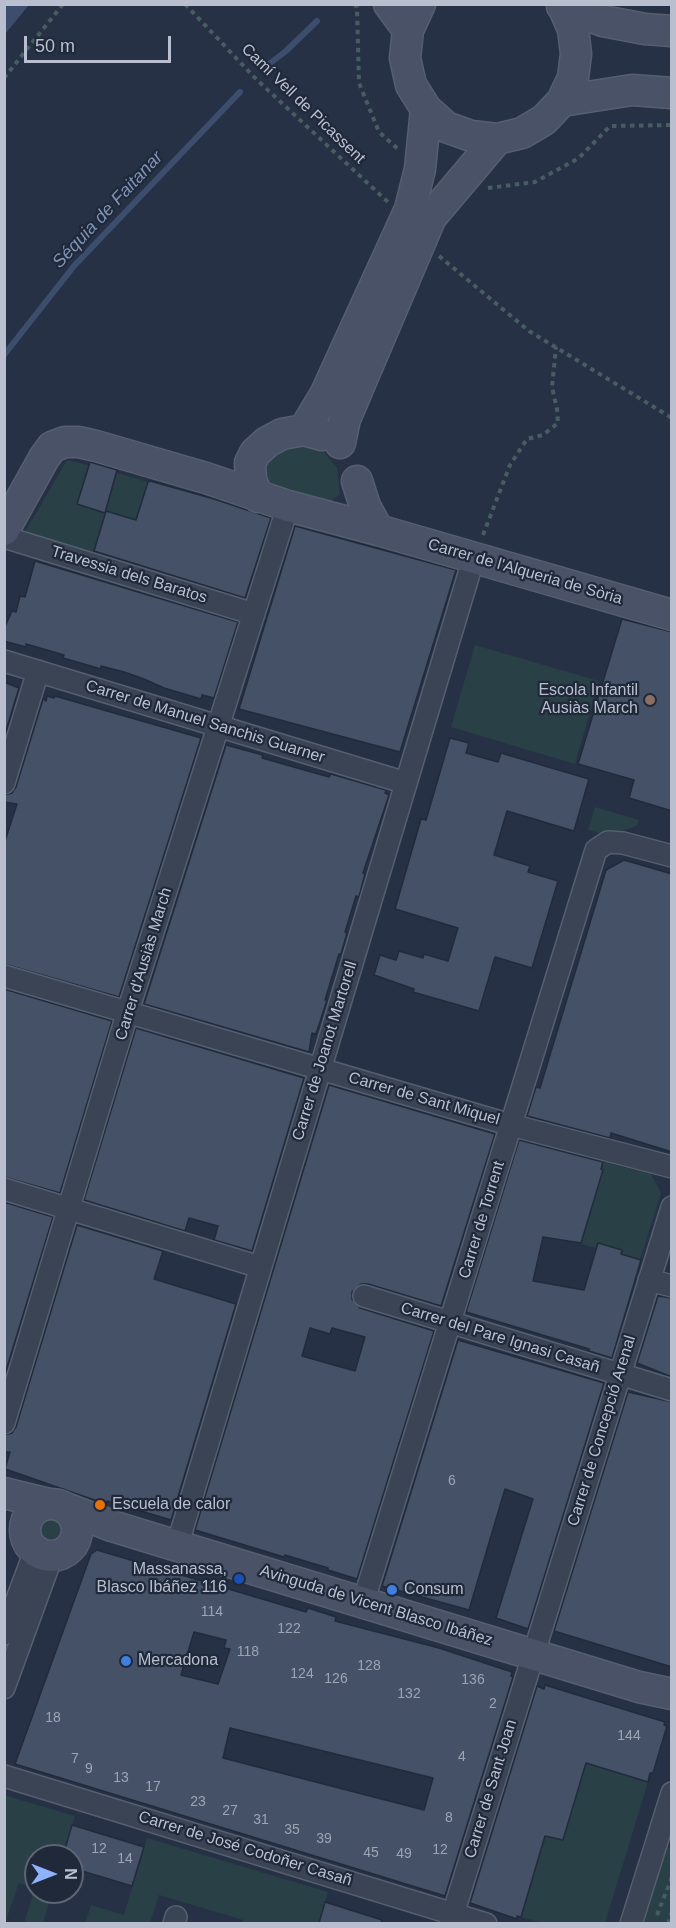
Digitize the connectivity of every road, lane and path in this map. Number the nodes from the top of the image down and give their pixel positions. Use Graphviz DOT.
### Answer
graph roads {
  1 [pos="63,4"];
  2 [pos="185,4"];
  3 [pos="389,4"];
  4 [pos="562,5"];
  5 [pos="414,17"];
  6 [pos="672,31"];
  7 [pos="4,78"];
  8 [pos="672,93"];
  9 [pos="562,101"];
  10 [pos="426,109"];
  11 [pos="497,139"];
  12 [pos="413,230"];
  13 [pos="556,347"];
  14 [pos="672,418"];
  15 [pos="304,430"];
  16 [pos="340,443"];
  17 [pos="250,463"];
  18 [pos="206,478"];
  19 [pos="357,481"];
  20 [pos="258,497"];
  21 [pos="288,507"];
  22 [pos="328,517"];
  23 [pos="4,530"];
  24 [pos="378,530"];
  25 [pos="4,537"];
  26 [pos="474,557"];
  27 [pos="254,614"];
  28 [pos="672,615"];
  29 [pos="4,661"];
  30 [pos="38,671"];
  31 [pos="219,726"];
  32 [pos="4,783"];
  33 [pos="406,783"];
  34 [pos="672,856"];
  35 [pos="4,975"];
  36 [pos="128,1011"];
  37 [pos="320,1068"];
  38 [pos="511,1125"];
  39 [pos="672,1167"];
  40 [pos="4,1189"];
  41 [pos="672,1207"];
  42 [pos="69,1209"];
  43 [pos="260,1267"];
  44 [pos="649,1280"];
  45 [pos="672,1287"];
  46 [pos="364,1296"];
  47 [pos="451,1321"];
  48 [pos="620,1375"];
  49 [pos="672,1390"];
  50 [pos="4,1422"];
  51 [pos="4,1493"];
  52 [pos="4,1500"];
  53 [pos="56,1505"];
  54 [pos="112,1526"];
  55 [pos="47,1545"];
  56 [pos="177,1546"];
  57 [pos="363,1603"];
  58 [pos="4,1634"];
  59 [pos="532,1654"];
  60 [pos="639,1687"];
  61 [pos="4,1688"];
  62 [pos="672,1694"];
  63 [pos="672,1703"];
  64 [pos="4,1776"];
  65 [pos="672,1793"];
  66 [pos="672,1876"];
  67 [pos="672,1912"];
  68 [pos="451,1918"];
  69 [pos="654,1922"];
  70 [pos="486,1923"];
  71 [pos="632,1923"];
  72 [pos="668,1923"];
  1 -- 7 [label="path"];
  2 -- 12 [label="path, Camí Vell de Picassent"];
  3 -- 5 [label="street"];
  4 -- 6 [label="street"];
  4 -- 9 [label="street"];
  5 -- 10 [label="street"];
  8 -- 9 [label="street"];
  9 -- 11 [label="street"];
  10 -- 11 [label="street"];
  10 -- 12 [label="street"];
  11 -- 12 [label="street"];
  12 -- 13 [label="path, Camí Vell de Picassent"];
  12 -- 15 [label="street"];
  12 -- 16 [label="street"];
  13 -- 14 [label="path, Camí Vell de Picassent"];
  13 -- 26 [label="path"];
  15 -- 16 [label="street"];
  15 -- 17 [label="street"];
  16 -- 19 [label="street"];
  17 -- 18 [label="street"];
  17 -- 20 [label="street"];
  18 -- 20 [label="street, Carrer de l'Alqueria de Sòria"];
  18 -- 23 [label="street, Carrer de l'Alqueria de Sòria"];
  19 -- 22 [label="street"];
  19 -- 24 [label="street"];
  20 -- 21 [label="street, Carrer de l'Alqueria de Sòria"];
  21 -- 22 [label="street, Carrer de l'Alqueria de Sòria"];
  21 -- 27 [label="street, Carrer d'Ausiàs March"];
  22 -- 24 [label="street, Carrer de l'Alqueria de Sòria"];
  24 -- 26 [label="street, Carrer de l'Alqueria de Sòria"];
  25 -- 27 [label="street, Travessia dels Baratos"];
  26 -- 28 [label="street, Carrer de l'Alqueria de Sòria"];
  26 -- 33 [label="street, Carrer de Joanot Martorell"];
  27 -- 31 [label="street, Carrer d'Ausiàs March"];
  29 -- 30 [label="street, Carrer de Manuel Sanchis Guarner"];
  30 -- 31 [label="street, Carrer de Manuel Sanchis Guarner"];
  30 -- 32 [label="street"];
  31 -- 33 [label="street, Carrer de Manuel Sanchis Guarner"];
  31 -- 36 [label="street, Carrer d'Ausiàs March"];
  33 -- 37 [label="street, Carrer de Joanot Martorell"];
  34 -- 38 [label="street, Carrer de Torrent"];
  35 -- 36 [label="street, Carrer de Sant Miquel"];
  36 -- 37 [label="street, Carrer de Sant Miquel"];
  36 -- 42 [label="street, Carrer d'Ausiàs March"];
  37 -- 38 [label="street, Carrer de Sant Miquel"];
  37 -- 43 [label="street, Carrer de Joanot Martorell"];
  38 -- 39 [label="street, Carrer de Sant Miquel"];
  38 -- 47 [label="street, Carrer de Torrent"];
  40 -- 42 [label="street"];
  41 -- 44 [label="street, Carrer de Concepció Arenal"];
  42 -- 43 [label="street"];
  42 -- 50 [label="street, Carrer d'Ausiàs March"];
  43 -- 56 [label="street, Carrer de Joanot Martorell"];
  44 -- 45 [label="street"];
  44 -- 48 [label="street, Carrer de Concepció Arenal"];
  46 -- 47 [label="street, Carrer del Pare Ignasi Casañ"];
  47 -- 48 [label="street, Carrer del Pare Ignasi Casañ"];
  47 -- 57 [label="street, Carrer de Torrent"];
  48 -- 49 [label="street, Carrer del Pare Ignasi Casañ"];
  48 -- 59 [label="street, Carrer de Concepció Arenal"];
  51 -- 53 [label="street, Avinguda de Vicent Blasco Ibáñez"];
  52 -- 55 [label="street"];
  53 -- 54 [label="street, Avinguda de Vicent Blasco Ibáñez"];
  53 -- 55 [label="street"];
  53 -- 55 [label="street"];
  54 -- 55 [label="street"];
  54 -- 56 [label="street, Avinguda de Vicent Blasco Ibáñez"];
  55 -- 58 [label="street"];
  55 -- 61 [label="street"];
  56 -- 57 [label="street, Avinguda de Vicent Blasco Ibáñez"];
  57 -- 59 [label="street, Avinguda de Vicent Blasco Ibáñez"];
  59 -- 60 [label="street, Avinguda de Vicent Blasco Ibáñez"];
  59 -- 68 [label="street, Carrer de Sant Joan"];
  60 -- 62 [label="street, Avinguda de Vicent Blasco Ibáñez"];
  60 -- 63 [label="street, Avinguda de Vicent Blasco Ibáñez"];
  64 -- 68 [label="street, Carrer de José Codoñer Casañ"];
  65 -- 71 [label="street"];
  66 -- 69 [label="path"];
  67 -- 72 [label="path"];
  68 -- 70 [label="street, Carrer de José Codoñer Casañ"];
}
